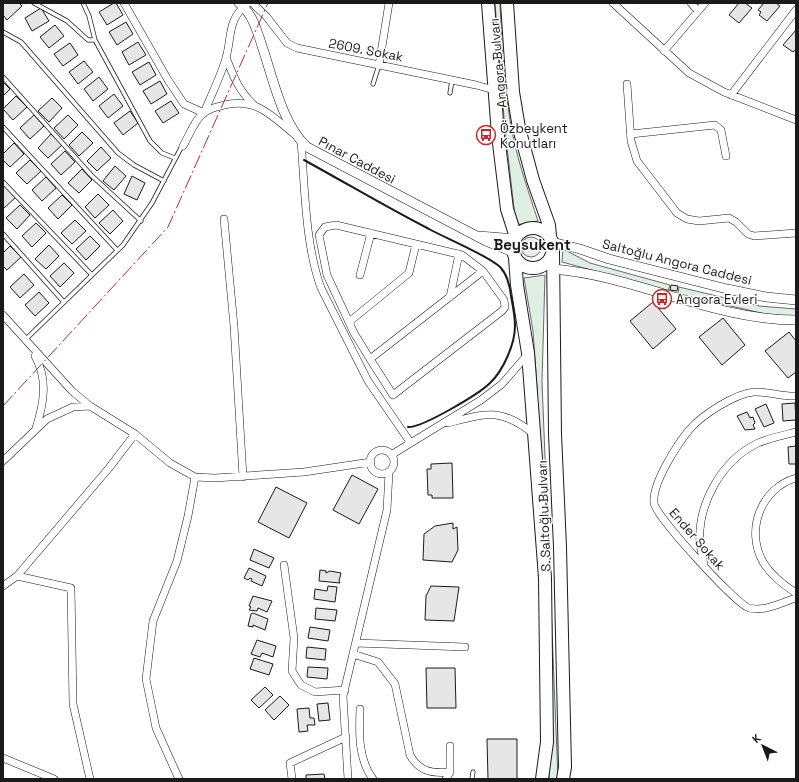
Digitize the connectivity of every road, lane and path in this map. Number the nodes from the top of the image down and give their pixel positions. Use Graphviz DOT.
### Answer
graph roads {
  1 [pos="34,3"];
  2 [pos="83,3"];
  3 [pos="124,3"];
  4 [pos="389,3"];
  5 [pos="488,3"];
  6 [pos="507,3"];
  7 [pos="613,3"];
  8 [pos="691,3"];
  9 [pos="705,3"];
  10 [pos="246,4"];
  11 [pos="796,10"];
  12 [pos="698,11"];
  13 [pos="3,32"];
  14 [pos="95,40"];
  15 [pos="664,51"];
  16 [pos="226,58"];
  17 [pos="379,65"];
  18 [pos="3,77"];
  19 [pos="452,80"];
  20 [pos="373,84"];
  21 [pos="627,84"];
  22 [pos="494,90"];
  23 [pos="450,93"];
  24 [pos="731,95"];
  25 [pos="254,105"];
  26 [pos="204,113"];
  27 [pos="796,120"];
  28 [pos="3,127"];
  29 [pos="631,134"];
  30 [pos="298,139"];
  31 [pos="183,146"];
  32 [pos="726,156"];
  33 [pos="175,158"];
  34 [pos="164,181"];
  35 [pos="3,182"];
  36 [pos="224,219"];
  37 [pos="141,221"];
  38 [pos="309,232"];
  39 [pos="320,233"];
  40 [pos="371,233"];
  41 [pos="796,233"];
  42 [pos="3,234"];
  43 [pos="476,236"];
  44 [pos="515,238"];
  45 [pos="552,243"];
  46 [pos="416,244"];
  47 [pos="117,250"];
  48 [pos="459,254"];
  49 [pos="514,255"];
  50 [pos="554,269"];
  51 [pos="483,271"];
  52 [pos="91,274"];
  53 [pos="360,275"];
  54 [pos="450,297"];
  55 [pos="796,300"];
  56 [pos="63,301"];
  57 [pos="3,315"];
  58 [pos="796,320"];
  59 [pos="349,322"];
  60 [pos="25,341"];
  61 [pos="528,353"];
  62 [pos="370,359"];
  63 [pos="796,396"];
  64 [pos="90,406"];
  65 [pos="440,425"];
  66 [pos="36,428"];
  67 [pos="796,432"];
  68 [pos="135,434"];
  69 [pos="535,435"];
  70 [pos="410,442"];
  71 [pos="391,455"];
  72 [pos="4,459"];
  73 [pos="371,462"];
  74 [pos="389,472"];
  75 [pos="195,477"];
  76 [pos="243,477"];
  77 [pos="796,478"];
  78 [pos="284,565"];
  79 [pos="704,565"];
  80 [pos="17,576"];
  81 [pos="3,586"];
  82 [pos="796,593"];
  83 [pos="796,598"];
  84 [pos="356,643"];
  85 [pos="465,647"];
  86 [pos="353,654"];
  87 [pos="345,690"];
  88 [pos="360,709"];
  89 [pos="346,737"];
  90 [pos="450,746"];
  91 [pos="3,758"];
  92 [pos="450,772"];
  93 [pos="473,772"];
  94 [pos="54,779"];
  95 [pos="90,779"];
  96 [pos="179,779"];
  97 [pos="292,779"];
  98 [pos="348,779"];
  99 [pos="373,779"];
  100 [pos="446,779"];
  101 [pos="472,779"];
  102 [pos="542,779"];
  103 [pos="563,779"];
  1 -- 14 [label="lane"];
  2 -- 14 [label="lane"];
  3 -- 26 [label="street"];
  4 -- 17 [label="street"];
  5 -- 22 [label="main road, Angora Bulvarı"];
  6 -- 45 [label="main road, Angora Bulvarı"];
  7 -- 15 [label="street"];
  8 -- 12 [label="street"];
  9 -- 12 [label="street"];
  10 -- 16 [label="street"];
  10 -- 17 [label="street, 2609. Sokak"];
  10 -- 30 [label="street, Pınar Caddesi"];
  11 -- 24 [label="street"];
  12 -- 15 [label="street"];
  13 -- 34 [label="lane"];
  14 -- 33 [label="lane"];
  15 -- 24 [label="street"];
  16 -- 25 [label="street"];
  16 -- 26 [label="street"];
  17 -- 19 [label="street, 2609. Sokak"];
  17 -- 20 [label="lane"];
  18 -- 37 [label="lane"];
  19 -- 22 [label="street, 2609. Sokak"];
  19 -- 23 [label="lane"];
  21 -- 29 [label="street"];
  22 -- 44 [label="main road, Angora Bulvarı"];
  24 -- 27 [label="street"];
  25 -- 26 [label="street"];
  25 -- 30 [label="street"];
  26 -- 31 [label="street"];
  28 -- 47 [label="lane"];
  29 -- 32 [label="street"];
  29 -- 41 [label="street"];
  30 -- 38 [label="street"];
  30 -- 43 [label="street, Pınar Caddesi"];
  31 -- 33 [label="lane"];
  33 -- 34 [label="lane"];
  34 -- 37 [label="lane"];
  35 -- 52 [label="lane"];
  36 -- 76 [label="street"];
  37 -- 47 [label="lane"];
  38 -- 39 [label="street"];
  38 -- 70 [label="street"];
  39 -- 40 [label="street"];
  39 -- 59 [label="street"];
  40 -- 46 [label="street"];
  40 -- 53 [label="street"];
  42 -- 56 [label="lane"];
  43 -- 44 [label="street, Pınar Caddesi"];
  43 -- 49 [label="street, Pınar Caddesi"];
  44 -- 45 [label="main road"];
  44 -- 49 [label="main road"];
  45 -- 49 [label="main road"];
  45 -- 50 [label="main road, S. Saltoğlu Bulvarı"];
  45 -- 55 [label="street, Saltoğlu Angora Caddesi"];
  46 -- 48 [label="street"];
  46 -- 59 [label="street"];
  47 -- 52 [label="lane"];
  48 -- 51 [label="street"];
  48 -- 54 [label="street"];
  49 -- 61 [label="main road, S. Saltoğlu Bulvarı"];
  50 -- 58 [label="street"];
  50 -- 103 [label="main road, S. Saltoğlu Bulvarı"];
  51 -- 54 [label="street"];
  51 -- 62 [label="street"];
  52 -- 56 [label="lane"];
  54 -- 62 [label="street"];
  56 -- 60 [label="lane"];
  57 -- 60 [label="street"];
  59 -- 62 [label="street"];
  60 -- 64 [label="street"];
  60 -- 66 [label="street"];
  61 -- 65 [label="street"];
  61 -- 69 [label="main road, S. Saltoğlu Bulvarı"];
  63 -- 79 [label="street, Ender Sokak"];
  64 -- 66 [label="street"];
  64 -- 68 [label="street"];
  65 -- 69 [label="street"];
  65 -- 70 [label="street"];
  66 -- 72 [label="street"];
  67 -- 79 [label="street"];
  68 -- 75 [label="street"];
  68 -- 80 [label="street"];
  69 -- 102 [label="main road, S. Saltoğlu Bulvarı"];
  70 -- 71 [label="street"];
  71 -- 73 [label="street"];
  71 -- 74 [label="street"];
  73 -- 74 [label="street"];
  73 -- 76 [label="street"];
  74 -- 84 [label="street"];
  75 -- 76 [label="street"];
  75 -- 96 [label="street"];
  77 -- 82 [label="street"];
  78 -- 87 [label="street"];
  79 -- 83 [label="street, Ender Sokak"];
  80 -- 81 [label="street"];
  80 -- 95 [label="street"];
  84 -- 85 [label="street"];
  84 -- 86 [label="street"];
  86 -- 87 [label="street"];
  86 -- 92 [label="street"];
  87 -- 89 [label="street"];
  88 -- 99 [label="street"];
  89 -- 97 [label="street"];
  89 -- 98 [label="street"];
  90 -- 92 [label="street"];
  91 -- 94 [label="street"];
  92 -- 100 [label="street"];
  93 -- 101 [label="lane"];
}
